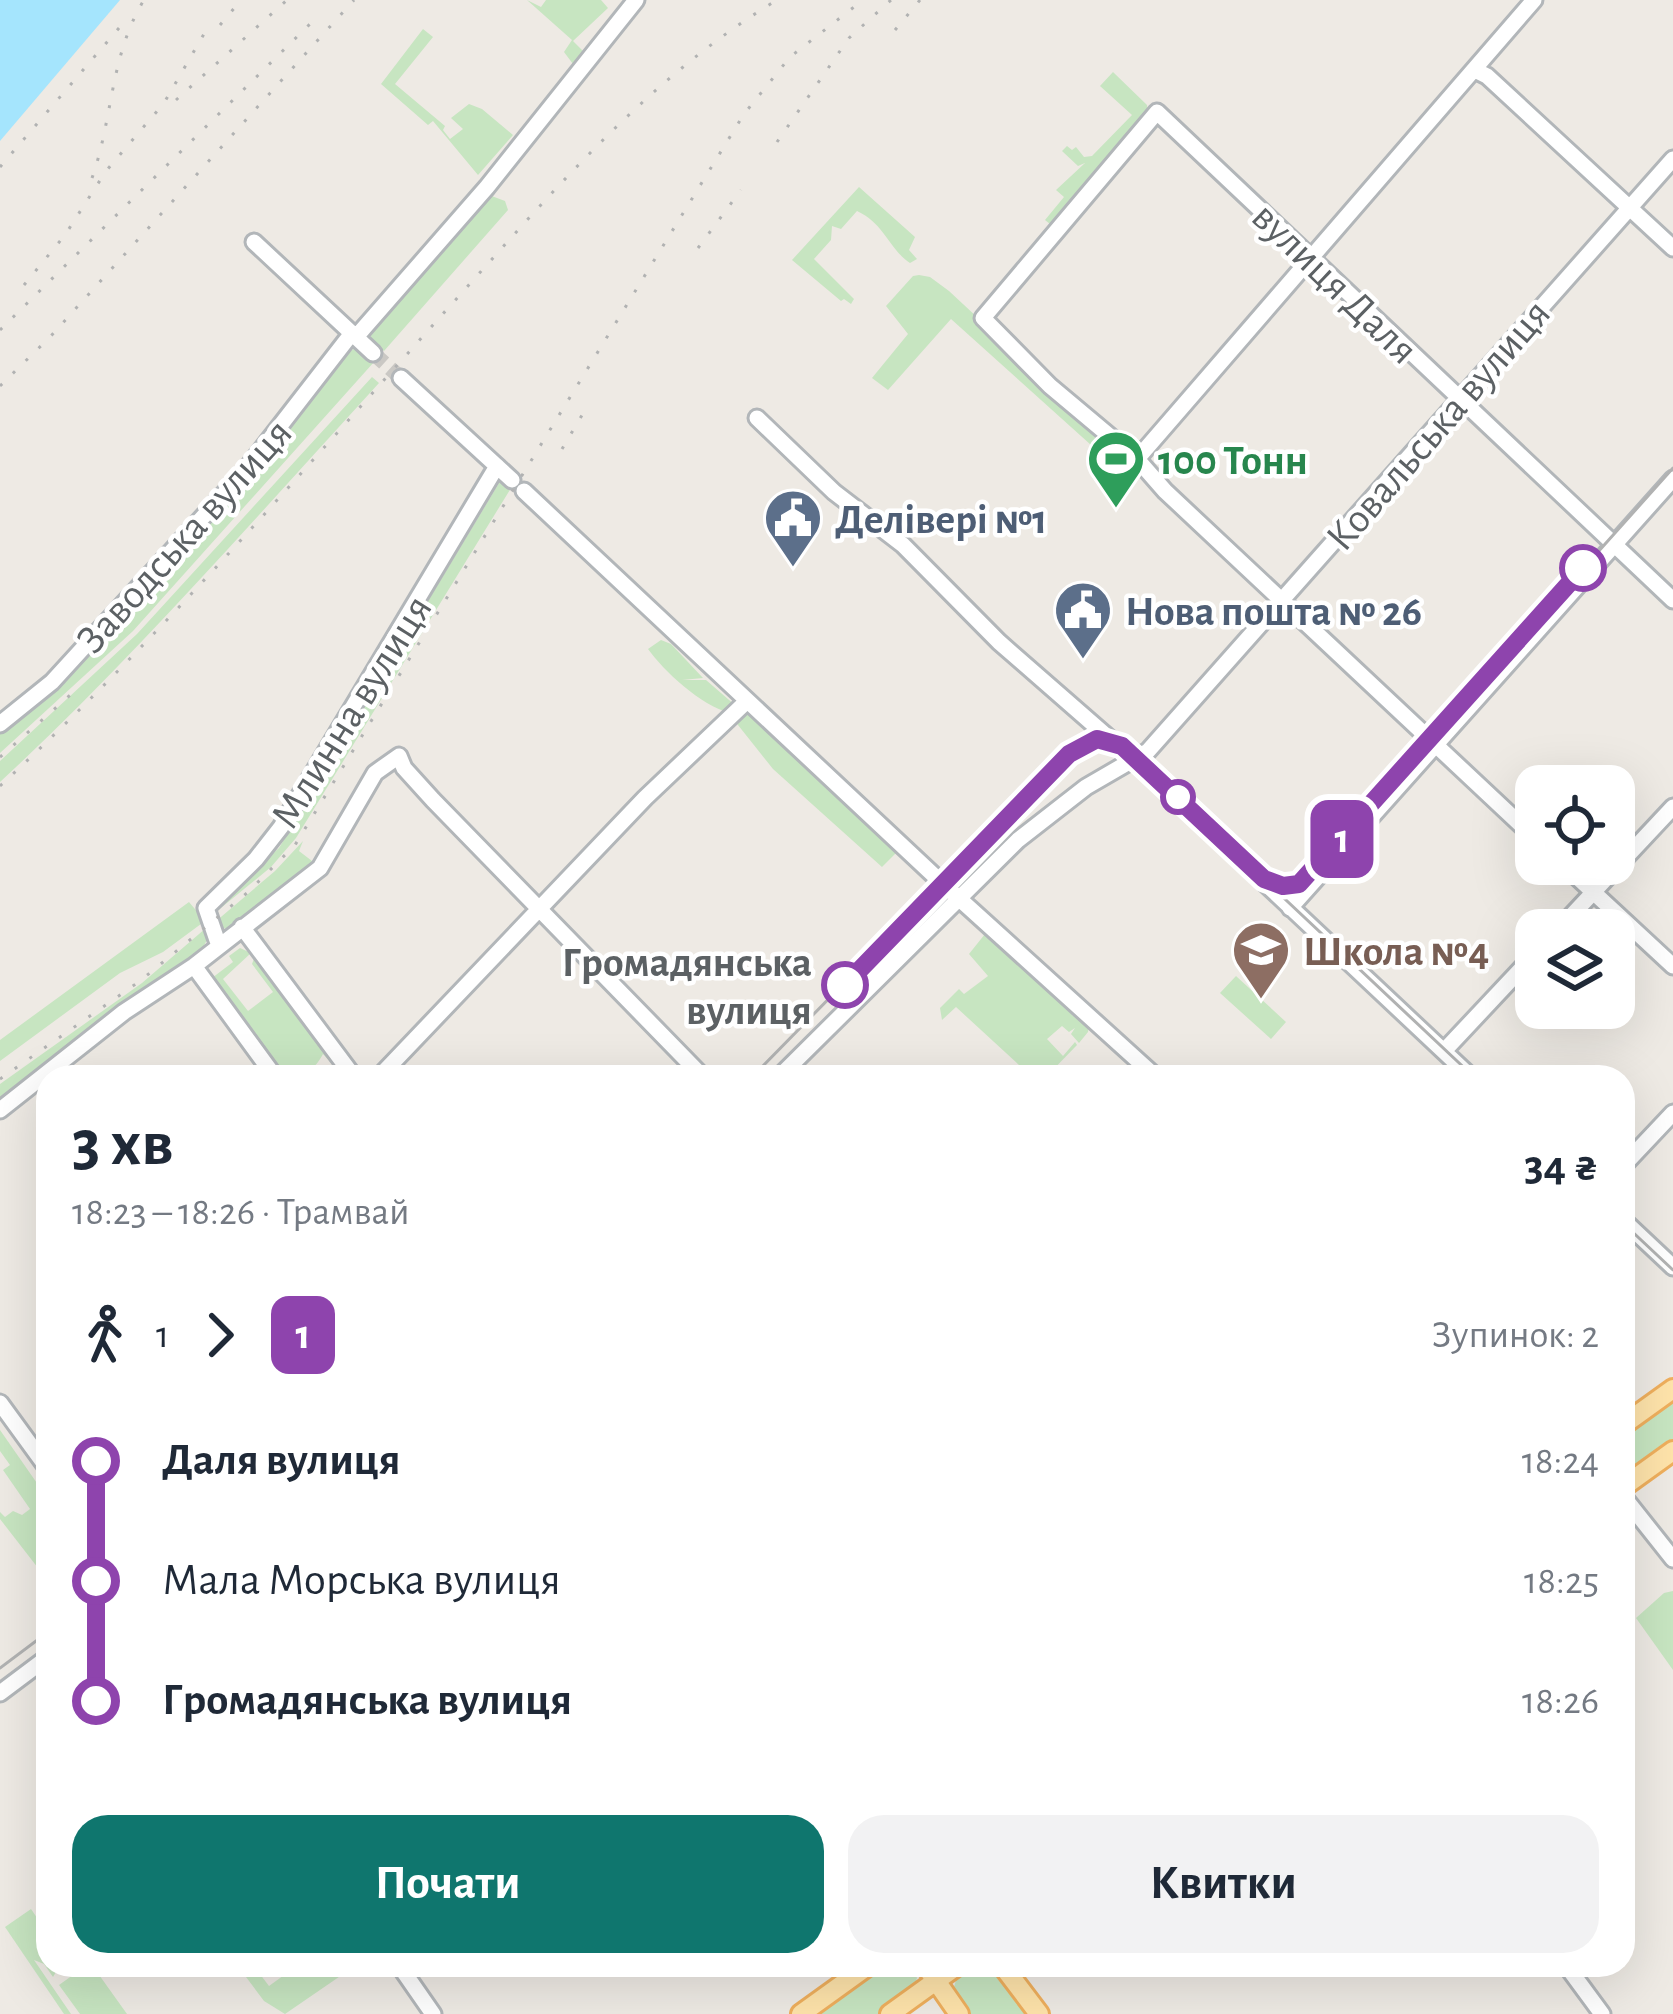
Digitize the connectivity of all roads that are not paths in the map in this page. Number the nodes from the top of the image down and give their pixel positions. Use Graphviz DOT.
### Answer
graph roads {
  1 [pos="636,0"];
  2 [pos="1534,0"];
  3 [pos="1475,70"];
  4 [pos="1673,159"];
  5 [pos="1629,207"];
  6 [pos="254,242"];
  7 [pos="1673,248"];
  8 [pos="1309,257"];
  9 [pos="354,335"];
  10 [pos="373,353"];
  11 [pos="401,378"];
  12 [pos="1458,398"];
  13 [pos="757,418"];
  14 [pos="1137,459"];
  15 [pos="497,466"];
  16 [pos="1673,479"];
  17 [pos="1614,545"];
  18 [pos="1673,600"];
  19 [pos="1281,601"];
  20 [pos="747,701"];
  21 [pos="0,724"];
  22 [pos="1435,746"];
  23 [pos="1134,760"];
  24 [pos="1673,807"];
  25 [pos="1515,820"];
  26 [pos="1586,885"];
  27 [pos="1593,892"];
  28 [pos="959,896"];
  29 [pos="1291,908"];
  30 [pos="539,909"];
  31 [pos="1577,909"];
  32 [pos="242,927"];
  33 [pos="219,946"];
  34 [pos="194,966"];
  35 [pos="1673,966"];
  36 [pos="1515,975"];
  37 [pos="1444,1051"];
  38 [pos="57,1065"];
  39 [pos="265,1065"];
  40 [pos="345,1065"];
  41 [pos="390,1065"];
  42 [pos="691,1065"];
  43 [pos="791,1065"];
  44 [pos="1143,1065"];
  45 [pos="1459,1065"];
  46 [pos="36,1082"];
  47 [pos="0,1110"];
  48 [pos="1673,1113"];
  49 [pos="1635,1153"];
  50 [pos="1635,1231"];
  51 [pos="1673,1267"];
  52 [pos="1673,1389"];
  53 [pos="0,1402"];
  54 [pos="1635,1417"];
  55 [pos="1673,1451"];
  56 [pos="36,1452"];
  57 [pos="1635,1482"];
  58 [pos="1635,1508"];
  59 [pos="1673,1559"];
  60 [pos="36,1666"];
  61 [pos="0,1693"];
  62 [pos="407,1977"];
  63 [pos="852,1977"];
  64 [pos="927,1977"];
  65 [pos="934,1977"];
  66 [pos="1011,1977"];
  67 [pos="1575,1977"];
  68 [pos="433,2014"];
  69 [pos="801,2014"];
  70 [pos="890,2014"];
  71 [pos="959,2014"];
  72 [pos="1039,2014"];
  73 [pos="1602,2014"];
  1 -- 9 [label="street, Заводська вулиця"];
  2 -- 3 [label="street"];
  3 -- 5 [label="street"];
  3 -- 8 [label="street"];
  4 -- 5 [label="street, Ковальська вулиця"];
  5 -- 7 [label="street"];
  5 -- 12 [label="street, Ковальська вулиця"];
  6 -- 9 [label="street"];
  8 -- 12 [label="street, вулиця Даля"];
  8 -- 14 [label="street"];
  8 -- 14 [label="street, вулиця Даля"];
  9 -- 10 [label="street"];
  9 -- 21 [label="street, Заводська вулиця"];
  11 -- 15 [label="street"];
  12 -- 17 [label="street, вулиця Даля"];
  12 -- 19 [label="street, Ковальська вулиця"];
  13 -- 23 [label="street"];
  14 -- 19 [label="street"];
  15 -- 20 [label="street"];
  15 -- 33 [label="street, Млинна вулиця"];
  16 -- 17 [label="street"];
  17 -- 18 [label="street, вулиця Даля"];
  17 -- 22 [label="street"];
  19 -- 22 [label="street"];
  19 -- 23 [label="street, Ковальська вулиця"];
  20 -- 28 [label="street"];
  20 -- 30 [label="street"];
  22 -- 25 [label="street"];
  22 -- 29 [label="street"];
  23 -- 28 [label="street, Ковальська вулиця"];
  23 -- 29 [label="street"];
  24 -- 27 [label="street"];
  26 -- 27 [label="street"];
  27 -- 31 [label="street"];
  27 -- 35 [label="street"];
  28 -- 43 [label="street, Ковальська вулиця"];
  28 -- 44 [label="street"];
  29 -- 37 [label="street"];
  30 -- 32 [label="street, Млинна вулиця"];
  30 -- 41 [label="street"];
  30 -- 42 [label="street"];
  32 -- 33 [label="street, Млинна вулиця"];
  32 -- 40 [label="street"];
  33 -- 34 [label="street, Млинна вулиця"];
  34 -- 38 [label="street, Млинна вулиця"];
  34 -- 39 [label="street"];
  36 -- 37 [label="street"];
  37 -- 45 [label="street"];
  46 -- 47 [label="street, Млинна вулиця"];
  48 -- 49 [label="street"];
  50 -- 51 [label="street"];
  52 -- 54 [label="main road"];
  53 -- 56 [label="street"];
  55 -- 57 [label="main road"];
  58 -- 59 [label="street"];
  60 -- 61 [label="street"];
  62 -- 68 [label="street"];
  63 -- 69 [label="main road"];
  64 -- 70 [label="main road"];
  65 -- 71 [label="main road"];
  66 -- 72 [label="main road"];
  67 -- 73 [label="street"];
}
